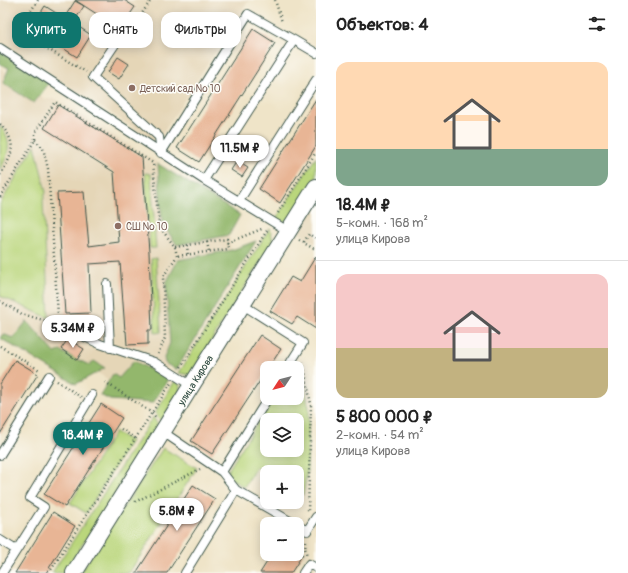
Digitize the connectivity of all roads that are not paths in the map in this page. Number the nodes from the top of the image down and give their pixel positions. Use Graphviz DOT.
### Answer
graph roads {
  1 [pos="290,38"];
  2 [pos="0,48"];
  3 [pos="112,48"];
  4 [pos="316,53"];
  5 [pos="316,80"];
  6 [pos="161,153"];
  7 [pos="204,180"];
  8 [pos="316,187"];
  9 [pos="239,201"];
  10 [pos="288,231"];
  11 [pos="107,284"];
  12 [pos="243,305"];
  13 [pos="59,325"];
  14 [pos="110,348"];
  15 [pos="292,361"];
  16 [pos="49,376"];
  17 [pos="192,386"];
  18 [pos="92,395"];
  19 [pos="264,405"];
  20 [pos="163,431"];
  21 [pos="0,454"];
  22 [pos="222,472"];
  23 [pos="236,490"];
  24 [pos="282,517"];
  25 [pos="316,517"];
  26 [pos="304,529"];
  27 [pos="0,540"];
  28 [pos="16,550"];
  29 [pos="313,566"];
  30 [pos="2,573"];
  31 [pos="74,573"];
  32 [pos="185,573"];
  33 [pos="303,573"];
  1 -- 4 [label="lane"];
  1 -- 6 [label="lane"];
  1 -- 7 [label="lane"];
  2 -- 6 [label="lane"];
  3 -- 6 [label="lane"];
  5 -- 9 [label="lane"];
  6 -- 7 [label="lane"];
  7 -- 9 [label="lane"];
  8 -- 10 [label="street, улица Кирова"];
  9 -- 10 [label="lane"];
  10 -- 12 [label="street, улица Кирова"];
  11 -- 14 [label="lane"];
  12 -- 15 [label="lane"];
  12 -- 17 [label="street, улица Кирова"];
  13 -- 14 [label="lane"];
  14 -- 17 [label="lane"];
  16 -- 21 [label="lane"];
  17 -- 20 [label="street, улица Кирова"];
  18 -- 28 [label="lane"];
  19 -- 22 [label="lane"];
  20 -- 22 [label="lane"];
  20 -- 31 [label="street, улица Кирова"];
  22 -- 23 [label="lane"];
  23 -- 24 [label="lane"];
  23 -- 32 [label="lane"];
  25 -- 26 [label="lane"];
  27 -- 28 [label="lane"];
  28 -- 30 [label="lane"];
  29 -- 33 [label="lane"];
}
